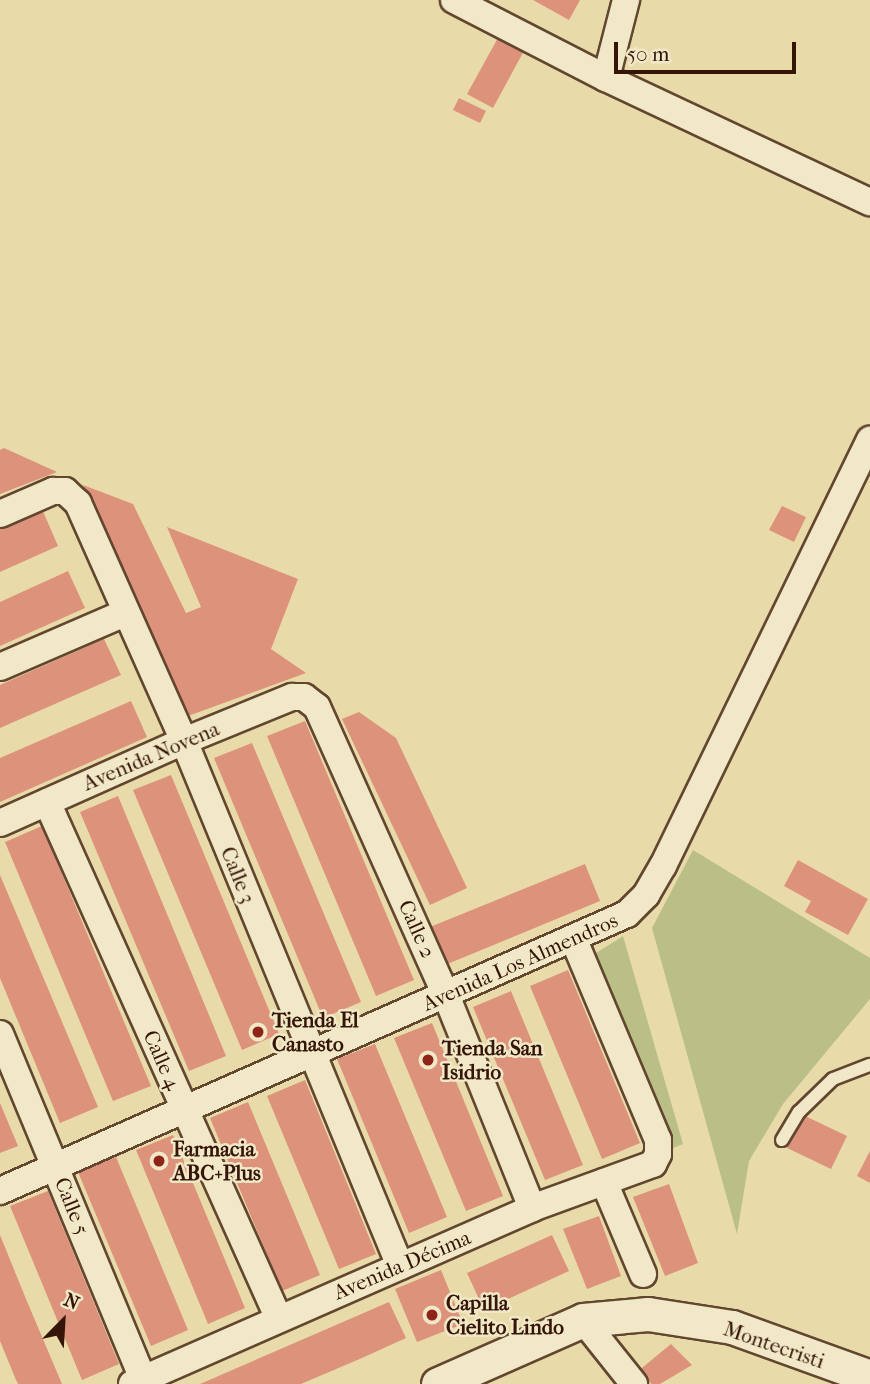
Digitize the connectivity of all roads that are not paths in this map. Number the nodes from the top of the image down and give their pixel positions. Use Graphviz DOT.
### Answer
graph roads {
  1 [pos="454,0"];
  2 [pos="626,0"];
  3 [pos="606,78"];
  4 [pos="870,202"];
  5 [pos="870,440"];
  6 [pos="0,513"];
  7 [pos="125,613"];
  8 [pos="0,667"];
  9 [pos="304,697"];
  10 [pos="184,741"];
  11 [pos="47,802"];
  12 [pos="0,823"];
  13 [pos="573,938"];
  14 [pos="446,995"];
  15 [pos="0,1034"];
  16 [pos="310,1055"];
  17 [pos="870,1065"];
  18 [pos="184,1110"];
  19 [pos="782,1140"];
  20 [pos="56,1166"];
  21 [pos="604,1182"];
  22 [pos="0,1191"];
  23 [pos="532,1208"];
  24 [pos="400,1266"];
  25 [pos="643,1274"];
  26 [pos="278,1317"];
  27 [pos="583,1320"];
  28 [pos="870,1377"];
  29 [pos="137,1382"];
  30 [pos="438,1384"];
  31 [pos="634,1384"];
  1 -- 3 [label="street"];
  2 -- 3 [label="street"];
  3 -- 4 [label="street"];
  5 -- 13 [label="street, Avenida Los Almendros"];
  6 -- 7 [label="street, Calle 3"];
  7 -- 8 [label="street"];
  7 -- 10 [label="street, Calle 3"];
  9 -- 10 [label="street, Avenida Novena"];
  9 -- 14 [label="street, Calle 2"];
  10 -- 11 [label="street, Avenida Novena"];
  10 -- 16 [label="street, Calle 3"];
  11 -- 12 [label="street, Avenida Novena"];
  11 -- 18 [label="street, Calle 4"];
  13 -- 14 [label="street, Avenida Los Almendros"];
  13 -- 21 [label="street, Avenida Décima"];
  14 -- 16 [label="street, Avenida Los Almendros"];
  14 -- 23 [label="street, Calle 2"];
  15 -- 20 [label="street, Calle 5"];
  16 -- 18 [label="street, Avenida Los Almendros"];
  16 -- 24 [label="street, Calle 3"];
  17 -- 19 [label="lane"];
  18 -- 20 [label="street, Avenida Los Almendros"];
  18 -- 26 [label="street, Calle 4"];
  20 -- 22 [label="street, Avenida Los Almendros"];
  20 -- 29 [label="street, Calle 5"];
  21 -- 23 [label="street, Avenida Décima"];
  21 -- 25 [label="street"];
  23 -- 24 [label="street, Avenida Décima"];
  24 -- 26 [label="street, Avenida Décima"];
  26 -- 29 [label="street, Avenida Décima"];
  27 -- 28 [label="street, Montecristi"];
  27 -- 30 [label="street, Montecristi"];
  27 -- 31 [label="street"];
}
